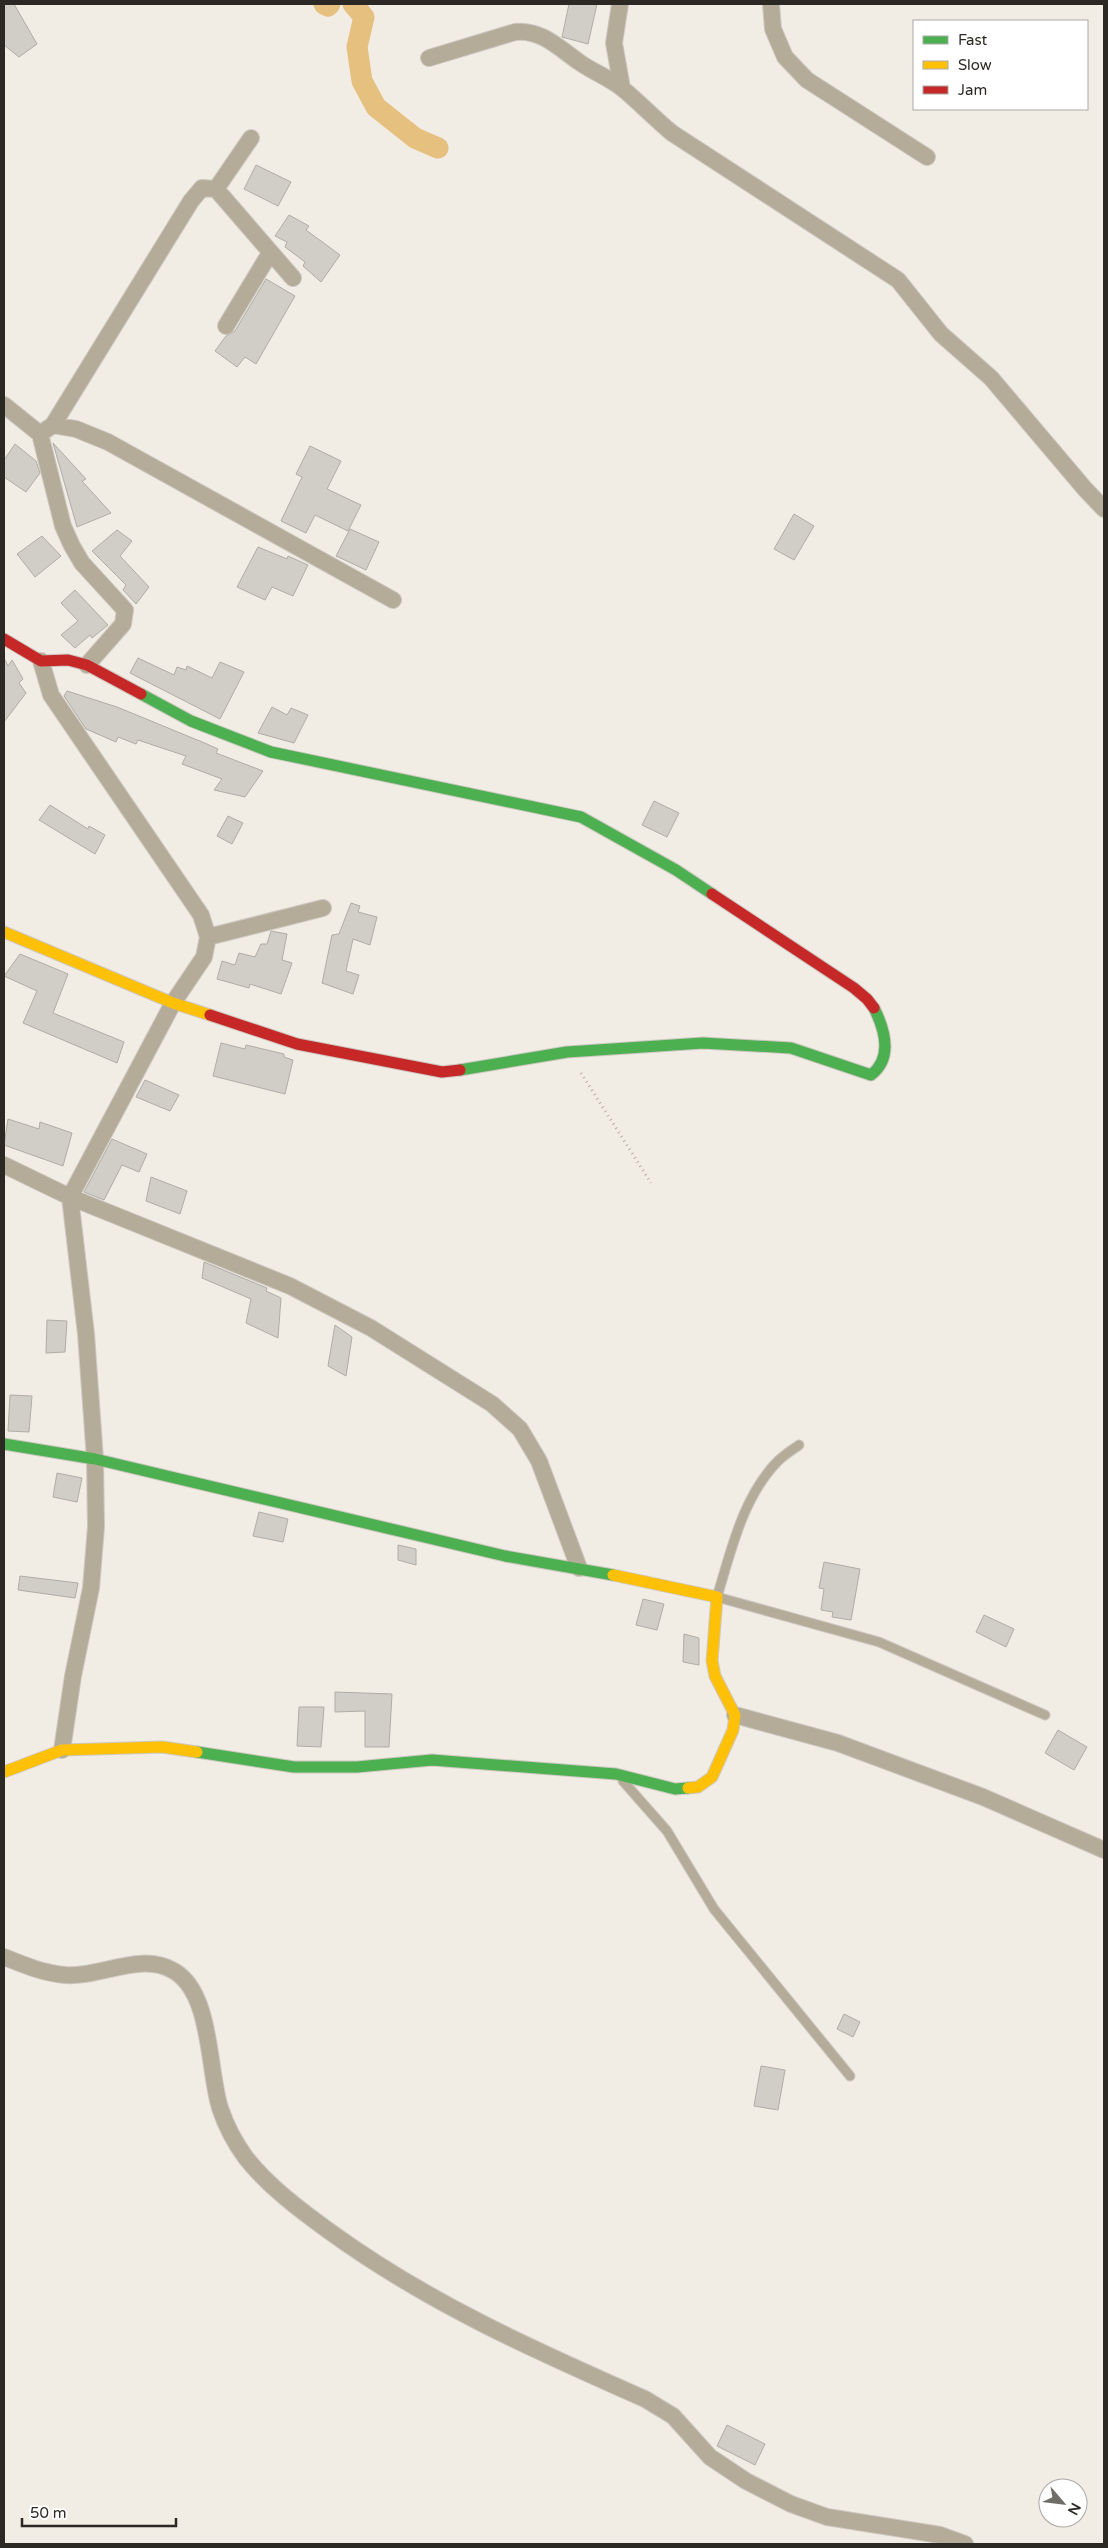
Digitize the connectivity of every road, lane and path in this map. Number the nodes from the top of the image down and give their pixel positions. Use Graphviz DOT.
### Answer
graph roads {
  1 [pos="620,4"];
  2 [pos="771,4"];
  3 [pos="430,58"];
  4 [pos="622,88"];
  5 [pos="251,138"];
  6 [pos="927,157"];
  7 [pos="216,189"];
  8 [pos="270,253"];
  9 [pos="293,278"];
  10 [pos="226,326"];
  11 [pos="4,405"];
  12 [pos="47,430"];
  13 [pos="1104,509"];
  14 [pos="392,600"];
  15 [pos="4,639"];
  16 [pos="41,661"];
  17 [pos="88,665"];
  18 [pos="323,908"];
  19 [pos="4,932"];
  20 [pos="208,937"];
  21 [pos="173,1003"];
  22 [pos="567,1052"];
  23 [pos="4,1165"];
  24 [pos="651,1183"];
  25 [pos="70,1197"];
  26 [pos="4,1444"];
  27 [pos="799,1445"];
  28 [pos="95,1459"];
  29 [pos="579,1568"];
  30 [pos="717,1597"];
  31 [pos="735,1715"];
  32 [pos="1045,1715"];
  33 [pos="62,1750"];
  34 [pos="4,1772"];
  35 [pos="616,1774"];
  36 [pos="1104,1850"];
  37 [pos="4,1957"];
  38 [pos="850,2076"];
  39 [pos="965,2544"];
  1 -- 4 [label="street"];
  2 -- 6 [label="street"];
  3 -- 4 [label="street"];
  4 -- 13 [label="street"];
  5 -- 7 [label="street"];
  7 -- 8 [label="street"];
  7 -- 12 [label="street"];
  8 -- 9 [label="street"];
  8 -- 10 [label="street"];
  11 -- 12 [label="street"];
  12 -- 14 [label="street"];
  12 -- 17 [label="street"];
  15 -- 16 [label="street"];
  16 -- 17 [label="street"];
  16 -- 20 [label="street"];
  17 -- 22 [label="street"];
  18 -- 20 [label="street"];
  19 -- 21 [label="street"];
  20 -- 21 [label="street"];
  21 -- 22 [label="street"];
  21 -- 25 [label="street"];
  22 -- 24 [label="path"];
  23 -- 25 [label="street"];
  25 -- 28 [label="street"];
  25 -- 29 [label="street"];
  26 -- 28 [label="street"];
  27 -- 30 [label="lane"];
  28 -- 29 [label="street"];
  28 -- 33 [label="street"];
  29 -- 30 [label="street"];
  30 -- 31 [label="street"];
  30 -- 32 [label="lane"];
  31 -- 35 [label="street"];
  31 -- 36 [label="street"];
  33 -- 34 [label="street"];
  33 -- 35 [label="street"];
  35 -- 38 [label="lane"];
  37 -- 39 [label="street"];
}
